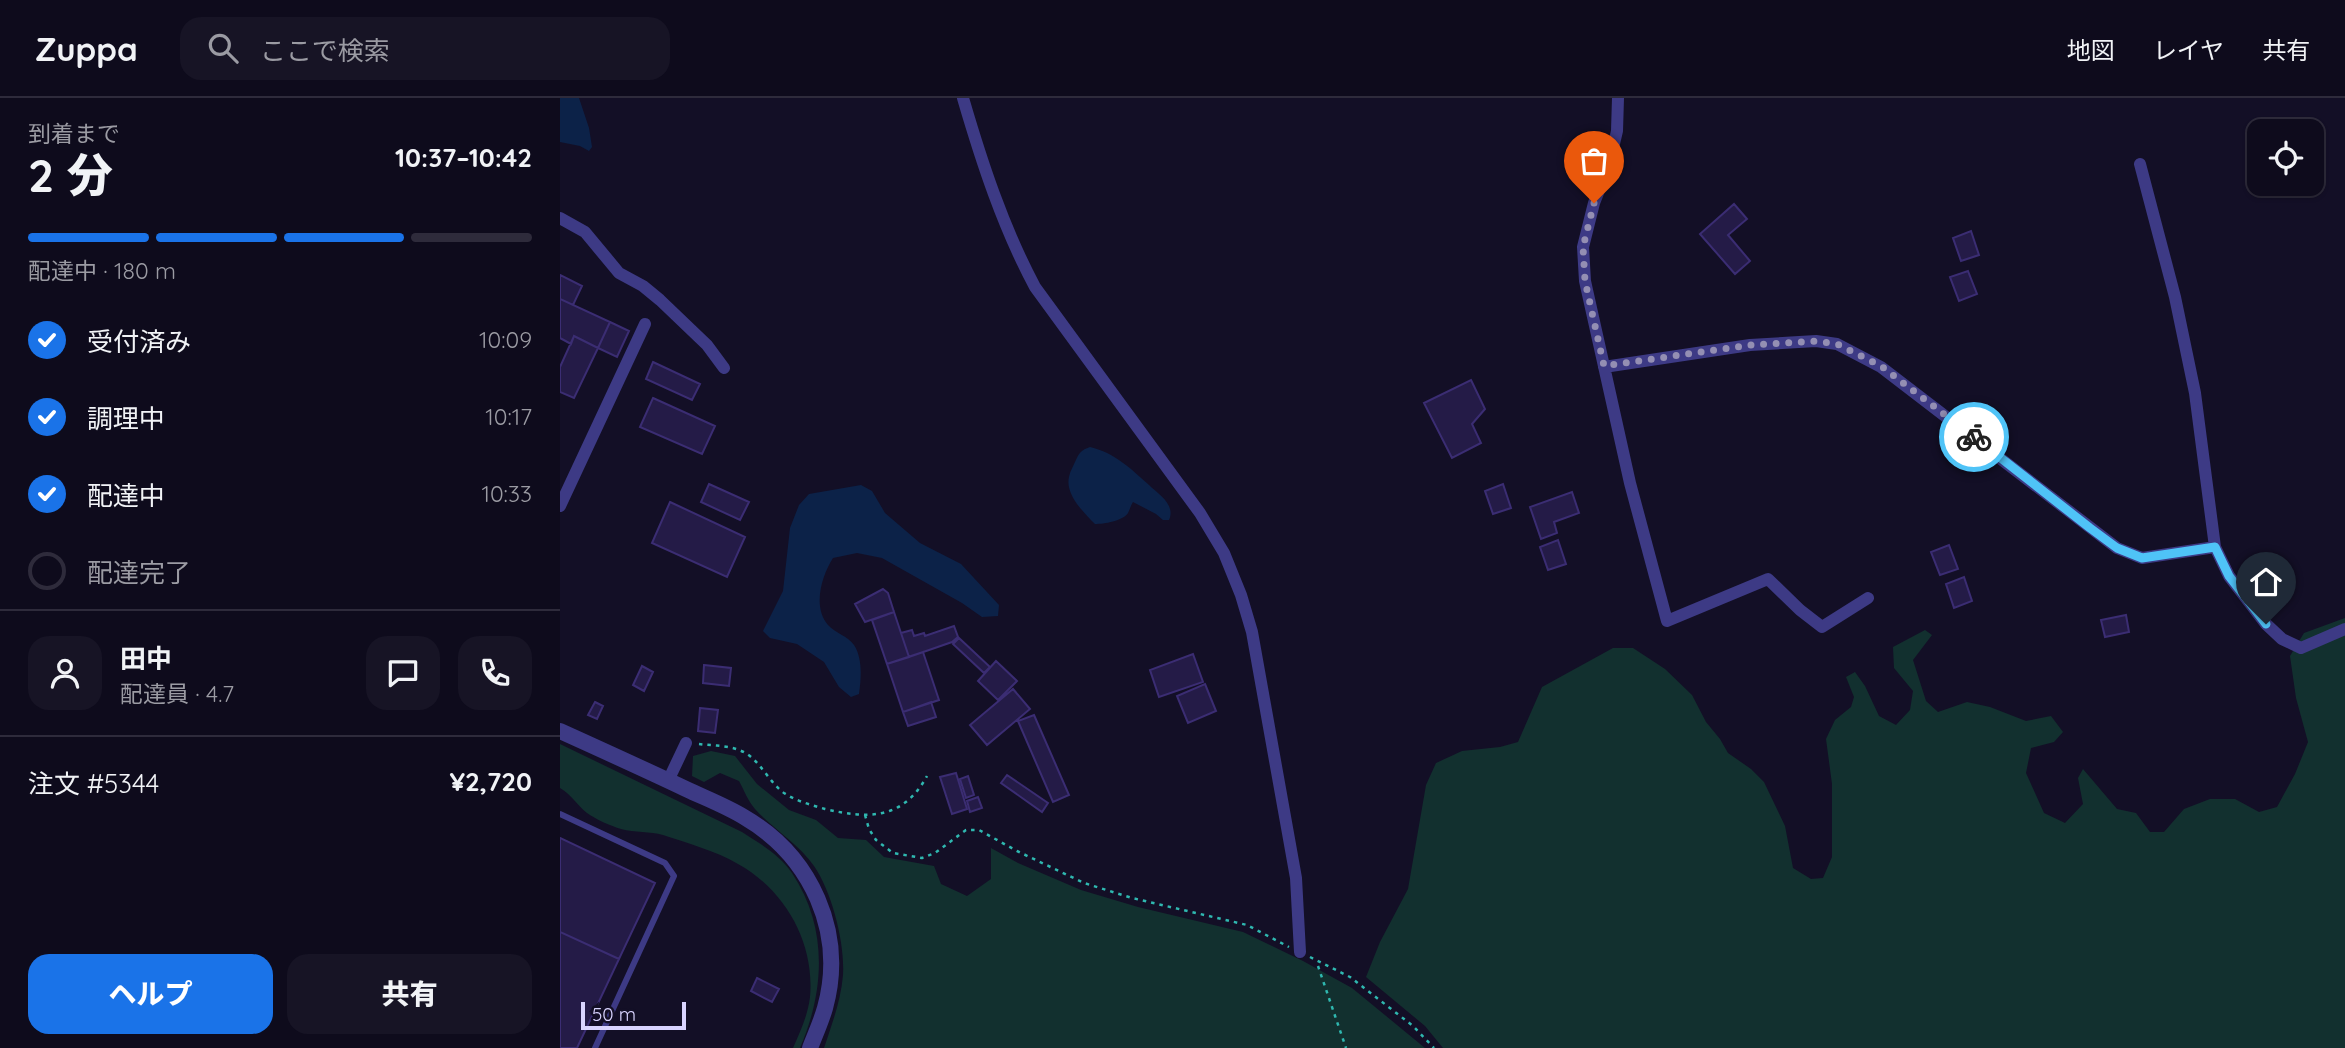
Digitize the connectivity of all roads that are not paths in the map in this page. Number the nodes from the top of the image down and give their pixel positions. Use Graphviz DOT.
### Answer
graph roads {
  1 [pos="962,98"];
  2 [pos="1618,98"];
  3 [pos="2140,164"];
  4 [pos="560,218"];
  5 [pos="645,324"];
  6 [pos="1604,366"];
  7 [pos="723,368"];
  8 [pos="560,506"];
  9 [pos="2215,547"];
  10 [pos="1868,598"];
  11 [pos="2345,629"];
  12 [pos="560,731"];
  13 [pos="686,743"];
  14 [pos="668,781"];
  15 [pos="560,814"];
  16 [pos="1300,952"];
  17 [pos="595,1048"];
  18 [pos="810,1048"];
  1 -- 16 [label="street"];
  2 -- 6 [label="street"];
  3 -- 9 [label="street"];
  4 -- 7 [label="street"];
  5 -- 8 [label="street"];
  6 -- 9 [label="street"];
  6 -- 10 [label="street"];
  9 -- 11 [label="street"];
  12 -- 14 [label="street"];
  13 -- 14 [label="street"];
  14 -- 18 [label="street"];
  15 -- 17 [label="lane"];
}
